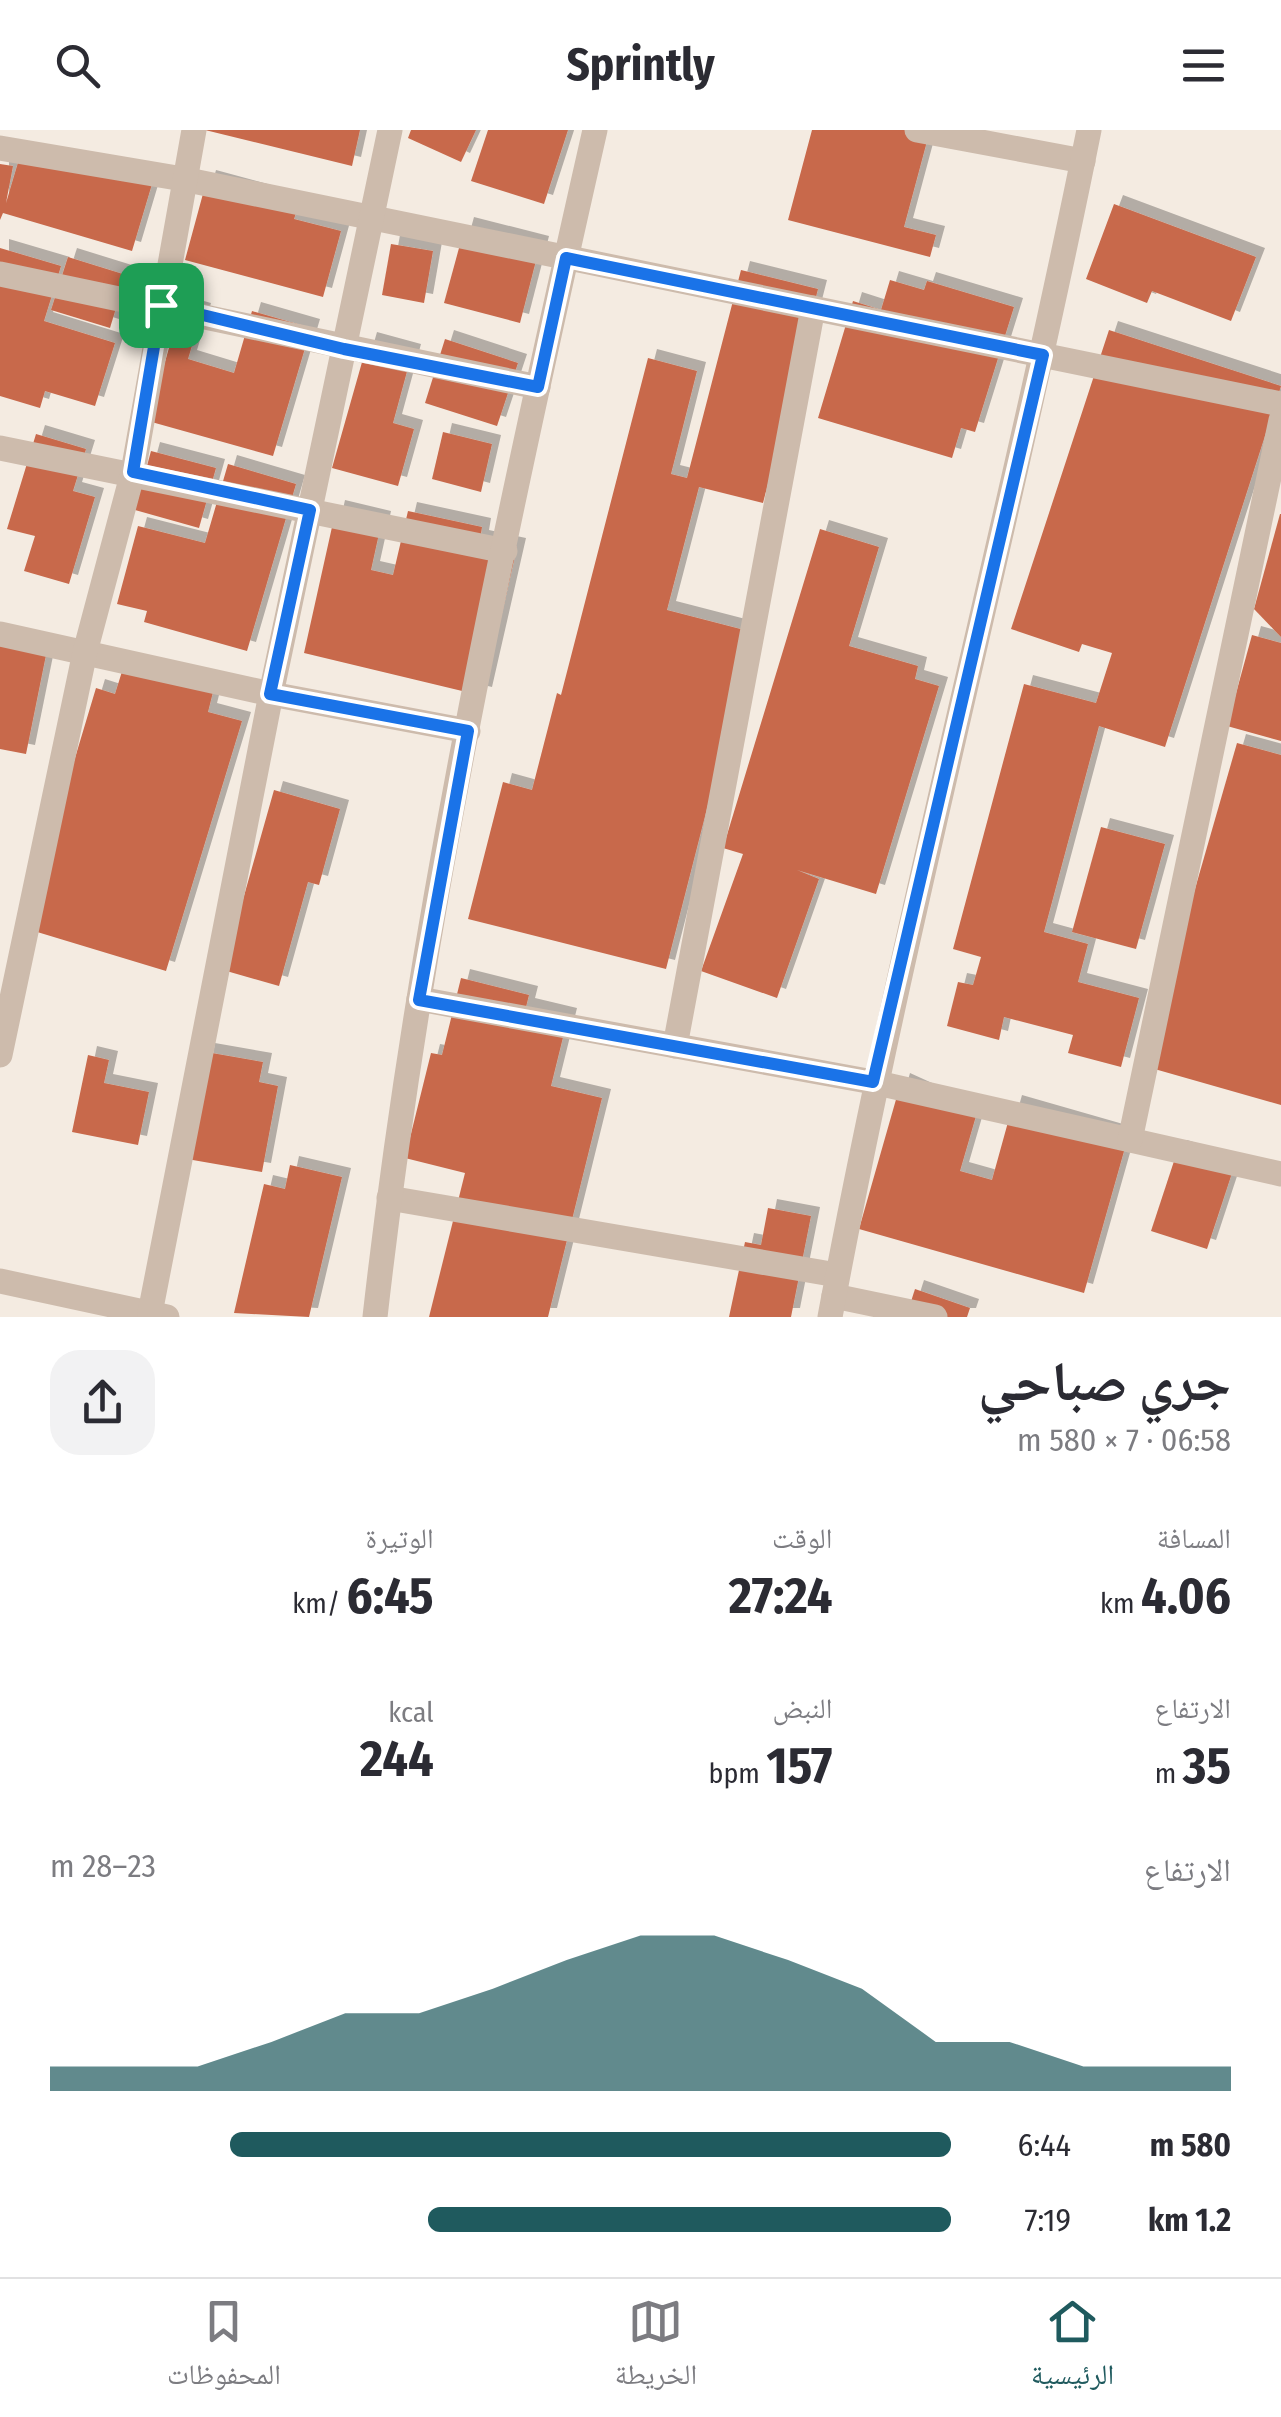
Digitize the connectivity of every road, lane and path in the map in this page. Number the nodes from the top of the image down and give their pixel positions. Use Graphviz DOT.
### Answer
graph roads {
  1 [pos="194,130"];
  2 [pos="390,130"];
  3 [pos="595,130"];
  4 [pos="917,130"];
  5 [pos="1089,130"];
  6 [pos="0,148"];
  7 [pos="1082,162"];
  8 [pos="183,179"];
  9 [pos="371,216"];
  10 [pos="566,258"];
  11 [pos="0,274"];
  12 [pos="161,305"];
  13 [pos="813,308"];
  14 [pos="344,349"];
  15 [pos="1043,355"];
  16 [pos="538,387"];
  17 [pos="1281,404"];
  18 [pos="1281,420"];
  19 [pos="0,448"];
  20 [pos="133,472"];
  21 [pos="310,510"];
  22 [pos="504,551"];
  23 [pos="0,634"];
  24 [pos="85,652"];
  25 [pos="270,694"];
  26 [pos="468,731"];
  27 [pos="419,1000"];
  28 [pos="676,1046"];
  29 [pos="0,1055"];
  30 [pos="873,1082"];
  31 [pos="1130,1140"];
  32 [pos="1281,1174"];
  33 [pos="388,1198"];
  34 [pos="0,1280"];
  35 [pos="834,1296"];
  36 [pos="159,1315"];
  37 [pos="375,1317"];
  38 [pos="935,1317"];
  1 -- 8 [label="street"];
  2 -- 9 [label="street"];
  3 -- 10 [label="street"];
  4 -- 7 [label="street"];
  5 -- 7 [label="street"];
  6 -- 8 [label="street"];
  7 -- 15 [label="street"];
  8 -- 9 [label="street"];
  8 -- 12 [label="street"];
  9 -- 10 [label="street"];
  9 -- 14 [label="street"];
  10 -- 13 [label="street"];
  10 -- 16 [label="street"];
  11 -- 12 [label="street"];
  12 -- 14 [label="street"];
  12 -- 20 [label="street"];
  13 -- 15 [label="street"];
  13 -- 28 [label="street"];
  14 -- 16 [label="street"];
  14 -- 21 [label="street"];
  15 -- 17 [label="street"];
  15 -- 30 [label="street"];
  16 -- 22 [label="street"];
  18 -- 31 [label="street"];
  19 -- 20 [label="street"];
  20 -- 21 [label="street"];
  20 -- 24 [label="street"];
  21 -- 22 [label="street"];
  21 -- 25 [label="street"];
  22 -- 26 [label="street"];
  23 -- 24 [label="street"];
  24 -- 25 [label="street"];
  24 -- 29 [label="street"];
  25 -- 26 [label="street"];
  25 -- 36 [label="street"];
  26 -- 27 [label="street"];
  27 -- 28 [label="street"];
  27 -- 33 [label="street"];
  28 -- 30 [label="street"];
  30 -- 31 [label="street"];
  30 -- 35 [label="street"];
  31 -- 32 [label="street"];
  33 -- 35 [label="street"];
  33 -- 37 [label="street"];
  34 -- 36 [label="street"];
  35 -- 38 [label="street"];
}
